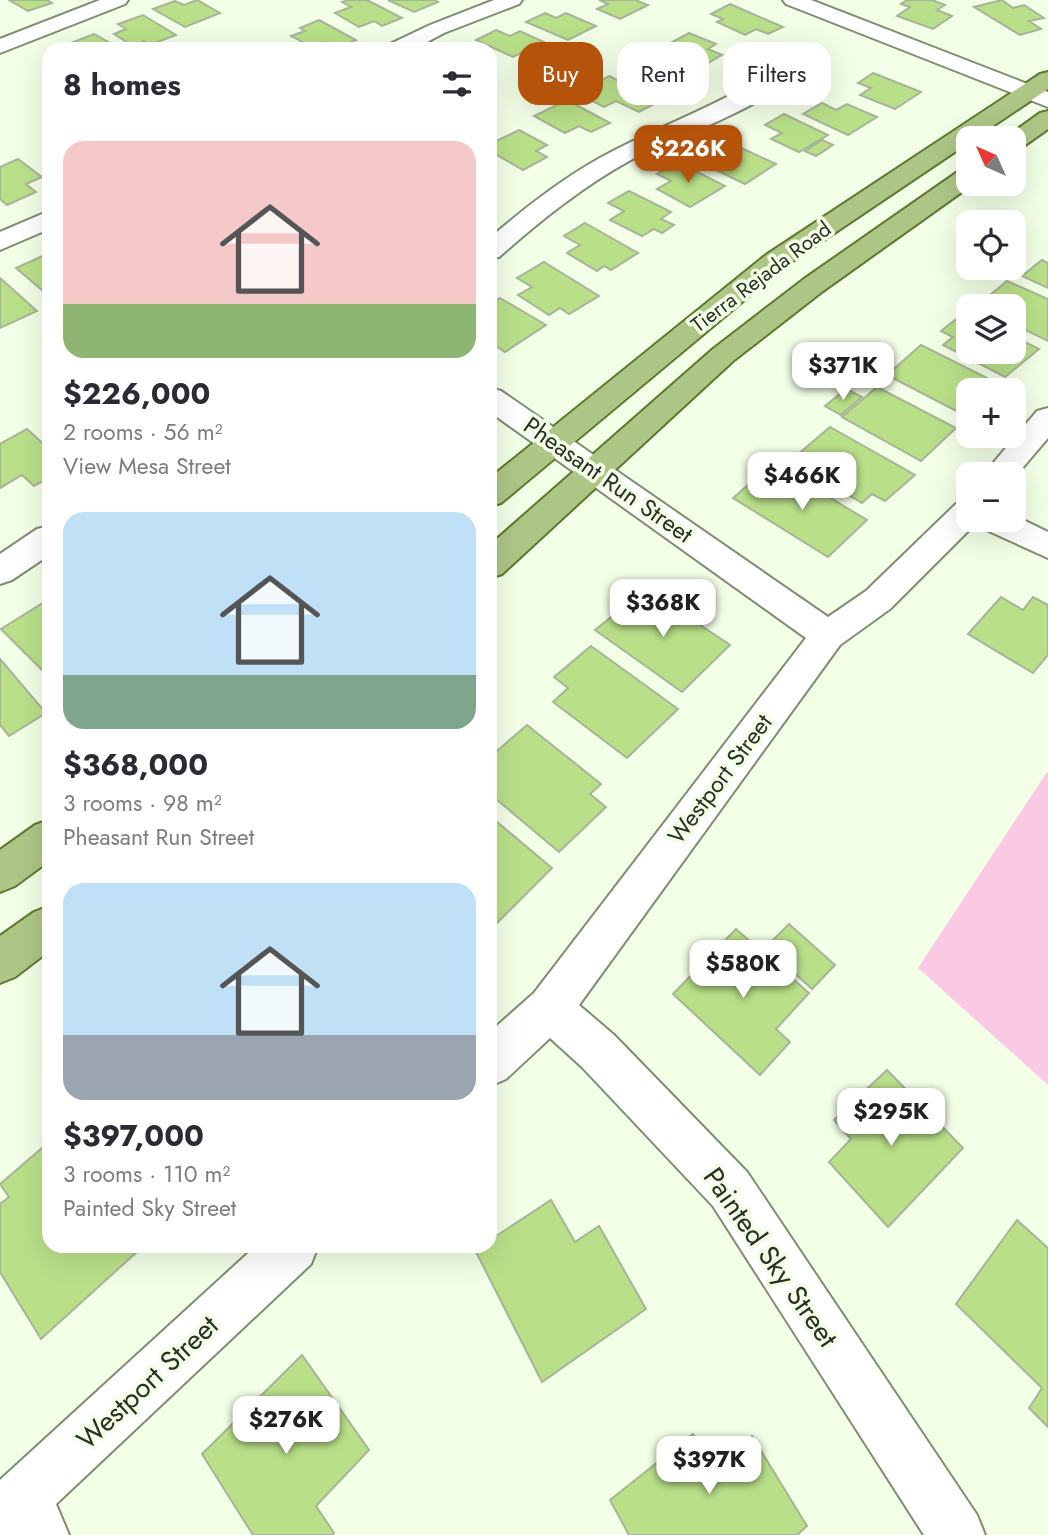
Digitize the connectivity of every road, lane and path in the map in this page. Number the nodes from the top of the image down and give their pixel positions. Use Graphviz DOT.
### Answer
graph roads {
  1 [pos="118,0"];
  2 [pos="513,0"];
  3 [pos="793,0"];
  4 [pos="412,42"];
  5 [pos="0,47"];
  6 [pos="1041,90"];
  7 [pos="730,105"];
  8 [pos="1048,118"];
  9 [pos="1026,134"];
  10 [pos="956,184"];
  11 [pos="42,222"];
  12 [pos="0,242"];
  13 [pos="497,245"];
  14 [pos="497,403"];
  15 [pos="1048,418"];
  16 [pos="554,442"];
  17 [pos="1010,462"];
  18 [pos="592,470"];
  19 [pos="497,489"];
  20 [pos="956,523"];
  21 [pos="1019,532"];
  22 [pos="42,543"];
  23 [pos="1048,546"];
  24 [pos="497,558"];
  25 [pos="0,571"];
  26 [pos="828,635"];
  27 [pos="42,843"];
  28 [pos="0,873"];
  29 [pos="42,931"];
  30 [pos="0,962"];
  31 [pos="550,1008"];
  32 [pos="497,1057"];
  33 [pos="286,1253"];
  34 [pos="22,1517"];
  35 [pos="957,1535"];
  1 -- 5 [label="street"];
  2 -- 4 [label="street"];
  3 -- 6 [label="street"];
  6 -- 16 [label="main road, Tierra Rejada Road"];
  7 -- 13 [label="street"];
  8 -- 9 [label="main road"];
  10 -- 18 [label="main road, Tierra Rejada Road"];
  11 -- 12 [label="street"];
  14 -- 16 [label="street, Pheasant Run Street"];
  15 -- 17 [label="street"];
  16 -- 18 [label="street, Pheasant Run Street"];
  16 -- 19 [label="main road, Tierra Rejada Road"];
  18 -- 24 [label="main road, Tierra Rejada Road"];
  18 -- 26 [label="street, Pheasant Run Street"];
  20 -- 26 [label="street, Westport Street"];
  21 -- 23 [label="street"];
  22 -- 25 [label="street"];
  26 -- 31 [label="street, Westport Street"];
  27 -- 28 [label="main road"];
  29 -- 30 [label="main road"];
  31 -- 32 [label="street, Westport Street"];
  31 -- 35 [label="street, Painted Sky Street"];
  33 -- 34 [label="street, Westport Street"];
}
